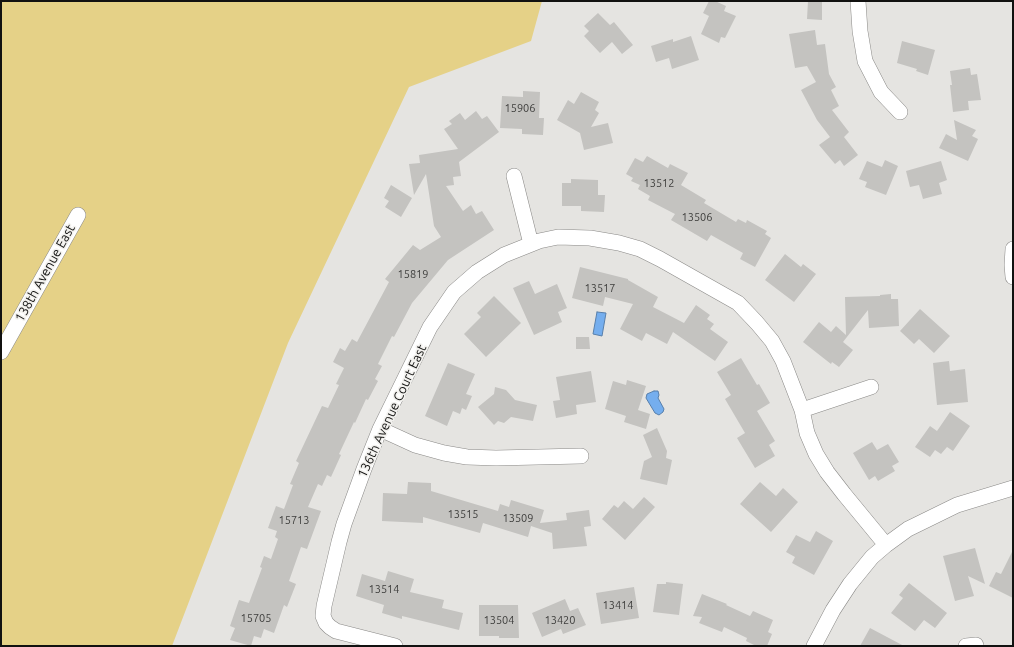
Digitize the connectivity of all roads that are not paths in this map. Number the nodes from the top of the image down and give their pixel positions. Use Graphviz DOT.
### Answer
graph roads {
  1 [pos="858,1"];
  2 [pos="900,112"];
  3 [pos="514,176"];
  4 [pos="78,215"];
  5 [pos="531,244"];
  6 [pos="1013,249"];
  7 [pos="1013,277"];
  8 [pos="1,352"];
  9 [pos="871,387"];
  10 [pos="802,410"];
  11 [pos="380,429"];
  12 [pos="581,456"];
  13 [pos="1013,488"];
  14 [pos="886,545"];
  15 [pos="395,646"];
  16 [pos="814,646"];
  1 -- 2 [label="street"];
  3 -- 5 [label="street"];
  4 -- 8 [label="street, 138th Avenue East"];
  5 -- 10 [label="street, 136th Avenue Court East"];
  5 -- 11 [label="street, 136th Avenue Court East"];
  6 -- 7 [label="street"];
  9 -- 10 [label="street"];
  10 -- 14 [label="street, 136th Avenue Court East"];
  11 -- 12 [label="street"];
  11 -- 15 [label="street, 136th Avenue Court East"];
  13 -- 14 [label="street"];
  14 -- 16 [label="street"];
}
